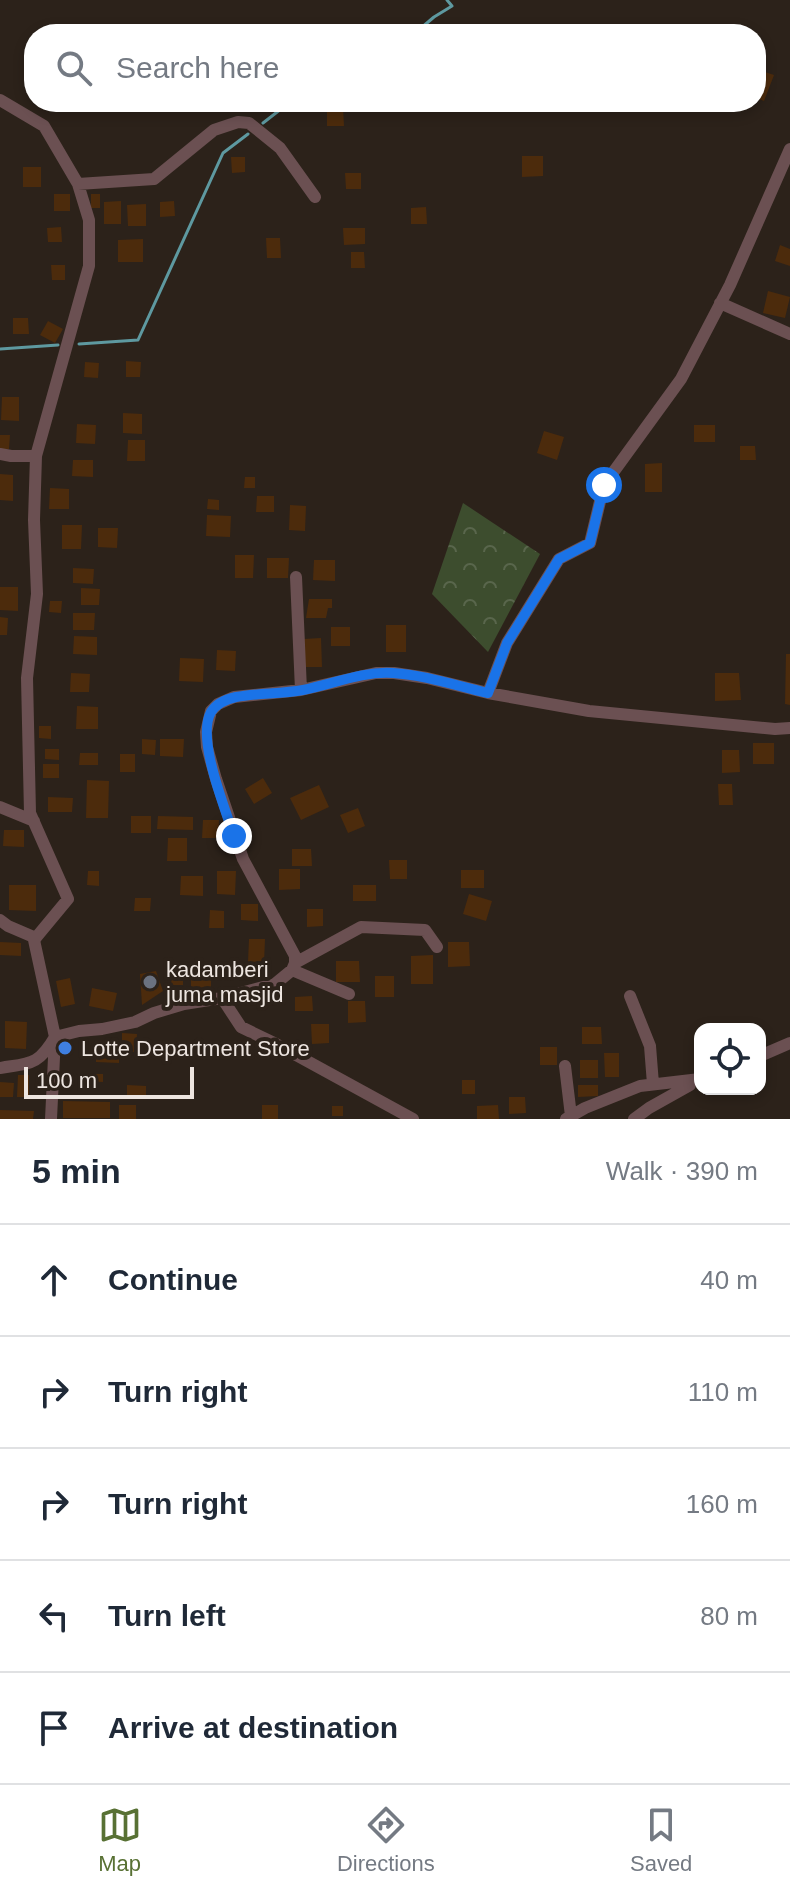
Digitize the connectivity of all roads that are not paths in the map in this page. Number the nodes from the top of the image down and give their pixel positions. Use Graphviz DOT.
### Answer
graph roads {
  1 [pos="0,100"];
  2 [pos="790,149"];
  3 [pos="78,184"];
  4 [pos="315,197"];
  5 [pos="720,303"];
  6 [pos="790,334"];
  7 [pos="0,454"];
  8 [pos="36,456"];
  9 [pos="296,577"];
  10 [pos="301,690"];
  11 [pos="488,693"];
  12 [pos="790,728"];
  13 [pos="0,807"];
  14 [pos="34,821"];
  15 [pos="0,920"];
  16 [pos="36,938"];
  17 [pos="437,947"];
  18 [pos="294,967"];
  19 [pos="349,994"];
  20 [pos="630,996"];
  21 [pos="222,998"];
  22 [pos="55,1037"];
  23 [pos="790,1043"];
  24 [pos="766,1053"];
  25 [pos="565,1066"];
  26 [pos="0,1068"];
  27 [pos="694,1081"];
  28 [pos="694,1083"];
  29 [pos="653,1084"];
  30 [pos="405,1117"];
  31 [pos="568,1117"];
  32 [pos="51,1119"];
  33 [pos="634,1119"];
  1 -- 3 [label="street"];
  2 -- 5 [label="street"];
  3 -- 4 [label="street"];
  3 -- 8 [label="street"];
  5 -- 6 [label="street"];
  5 -- 11 [label="street"];
  7 -- 8 [label="street"];
  8 -- 14 [label="street"];
  9 -- 10 [label="street"];
  10 -- 11 [label="street"];
  10 -- 18 [label="street"];
  11 -- 12 [label="street"];
  13 -- 14 [label="street"];
  14 -- 16 [label="street"];
  15 -- 16 [label="street"];
  16 -- 22 [label="street"];
  17 -- 18 [label="street"];
  18 -- 19 [label="street"];
  18 -- 21 [label="street"];
  20 -- 29 [label="street"];
  21 -- 22 [label="street"];
  21 -- 30 [label="street"];
  22 -- 26 [label="street"];
  22 -- 32 [label="street"];
  23 -- 24 [label="street"];
  25 -- 31 [label="street"];
  27 -- 29 [label="street"];
  28 -- 33 [label="street"];
  29 -- 31 [label="street"];
}
